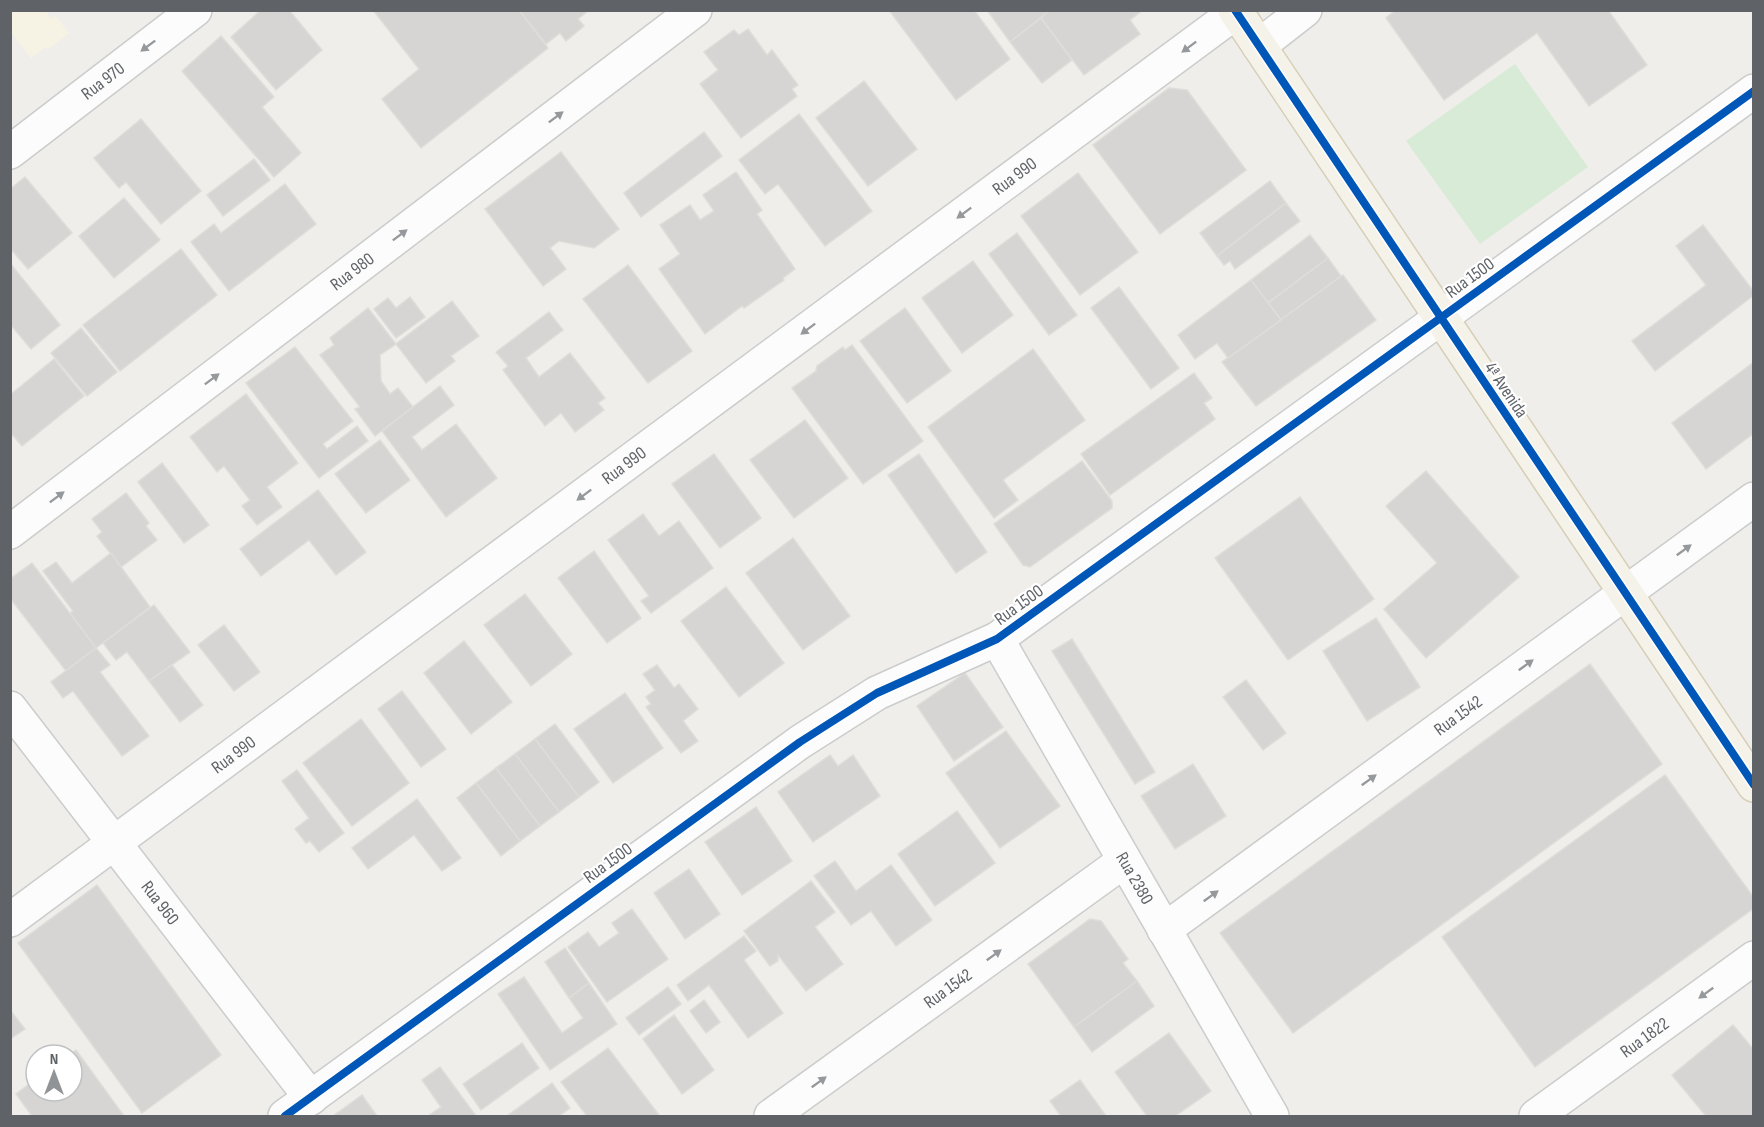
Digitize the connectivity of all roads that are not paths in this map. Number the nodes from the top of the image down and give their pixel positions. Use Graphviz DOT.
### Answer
graph roads {
  1 [pos="195,10"];
  2 [pos="695,10"];
  3 [pos="1305,10"];
  4 [pos="1235,11"];
  5 [pos="1259,46"];
  6 [pos="1754,91"];
  7 [pos="10,152"];
  8 [pos="1440,319"];
  9 [pos="1754,499"];
  10 [pos="10,532"];
  11 [pos="1625,593"];
  12 [pos="997,639"];
  13 [pos="10,708"];
  14 [pos="1754,785"];
  15 [pos="114,843"];
  16 [pos="1124,861"];
  17 [pos="10,920"];
  18 [pos="1164,930"];
  19 [pos="1754,958"];
  20 [pos="298,1107"];
  21 [pos="771,1116"];
  22 [pos="1272,1116"];
  23 [pos="1536,1116"];
  1 -- 7 [label="street, Rua 970, one-way"];
  10 -- 2 [label="street, Rua 980, one-way"];
  3 -- 5 [label="street"];
  4 -- 5 [label="main road, 4ª Avenida"];
  4 -- 15 [label="street, Rua 990, one-way"];
  5 -- 8 [label="main road, 4ª Avenida"];
  6 -- 8 [label="street, Rua 1500"];
  8 -- 11 [label="main road, 4ª Avenida"];
  8 -- 12 [label="street, Rua 1500"];
  11 -- 9 [label="street, Rua 1542, one-way"];
  11 -- 14 [label="main road, 4ª Avenida"];
  18 -- 11 [label="street, Rua 1542, one-way"];
  12 -- 16 [label="street, Rua 2380"];
  12 -- 20 [label="street, Rua 1500"];
  13 -- 15 [label="street, Rua 960"];
  15 -- 17 [label="street, Rua 990"];
  15 -- 20 [label="street, Rua 960"];
  16 -- 18 [label="street, Rua 2380"];
  21 -- 16 [label="street, Rua 1542, one-way"];
  18 -- 22 [label="street, Rua 2380"];
  19 -- 23 [label="street, Rua 1822, one-way"];
}
